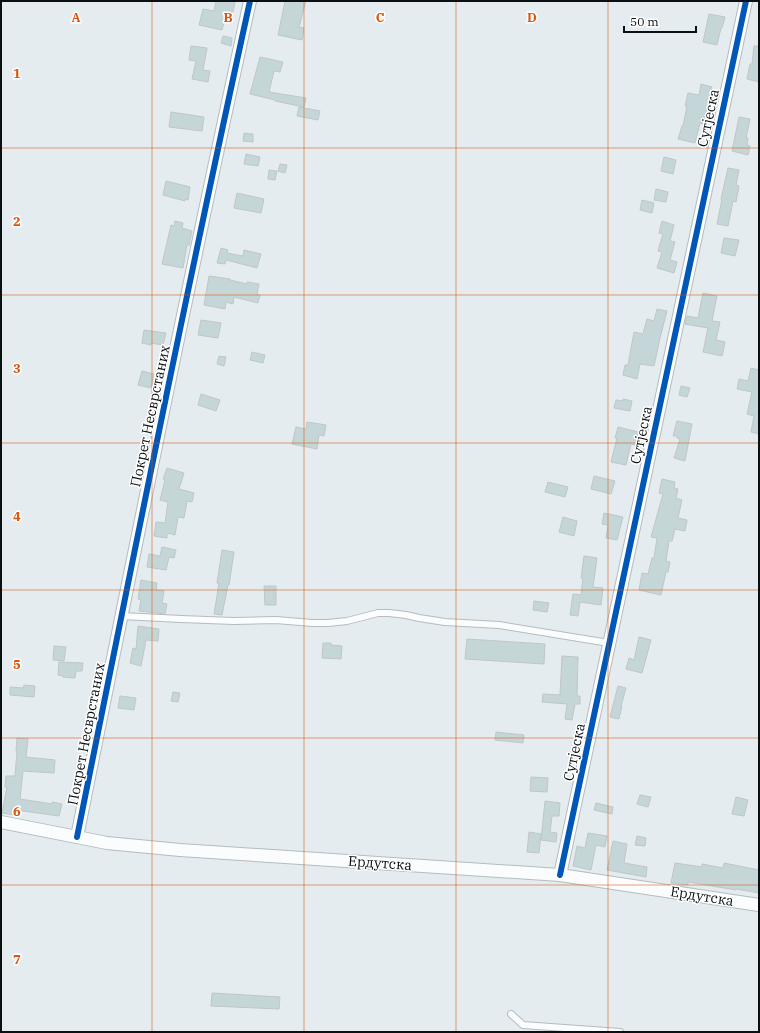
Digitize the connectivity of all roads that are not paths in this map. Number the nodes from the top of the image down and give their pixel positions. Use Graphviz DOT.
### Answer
graph roads {
  1 [pos="250,1"];
  2 [pos="746,1"];
  3 [pos="122,616"];
  4 [pos="609,643"];
  5 [pos="1,822"];
  6 [pos="77,837"];
  7 [pos="560,875"];
  8 [pos="759,905"];
  9 [pos="511,1014"];
  10 [pos="620,1032"];
  1 -- 3 [label="street, Покрет Несврстаних"];
  2 -- 4 [label="street, Сутјеска"];
  3 -- 4 [label="lane"];
  3 -- 6 [label="street, Покрет Несврстаних"];
  4 -- 7 [label="street, Сутјеска"];
  5 -- 6 [label="street, Ердутска"];
  6 -- 7 [label="street, Ердутска"];
  7 -- 8 [label="street, Ердутска"];
  9 -- 10 [label="lane"];
}
